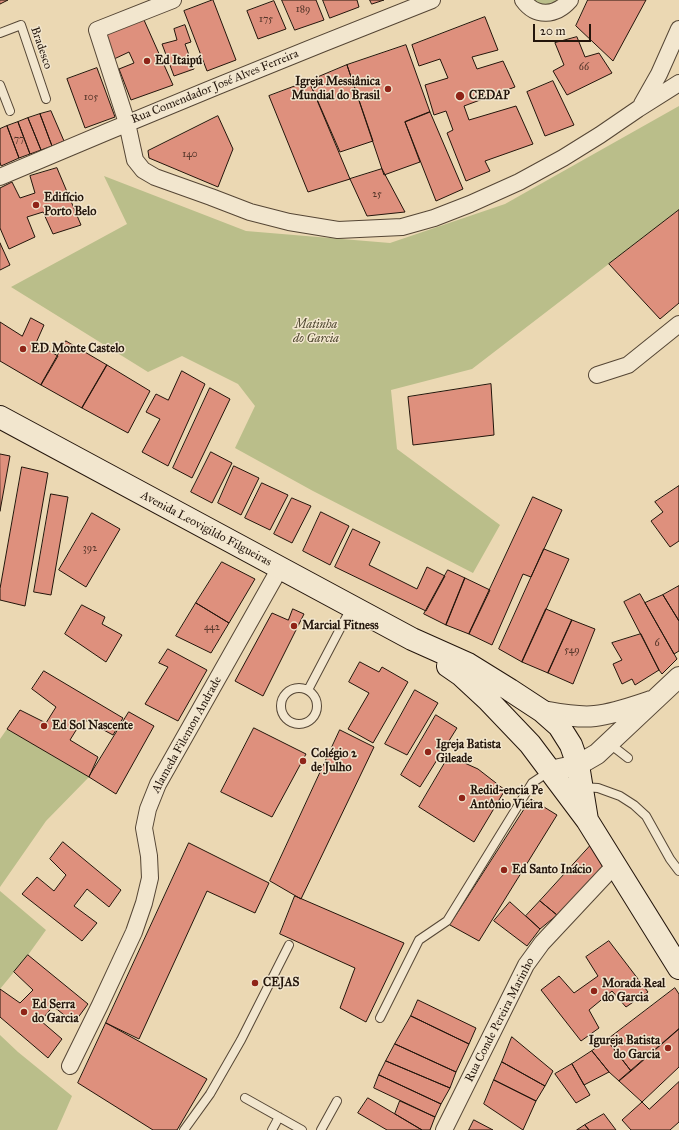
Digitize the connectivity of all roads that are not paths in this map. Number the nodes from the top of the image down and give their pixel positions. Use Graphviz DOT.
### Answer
graph roads {
  1 [pos="174,0"];
  2 [pos="432,0"];
  3 [pos="523,0"];
  4 [pos="570,0"];
  5 [pos="679,29"];
  6 [pos="0,33"];
  7 [pos="679,83"];
  8 [pos="0,85"];
  9 [pos="46,99"];
  10 [pos="638,108"];
  11 [pos="10,111"];
  12 [pos="127,123"];
  13 [pos="0,177"];
  14 [pos="679,324"];
  15 [pos="597,375"];
  16 [pos="0,417"];
  17 [pos="280,568"];
  18 [pos="351,607"];
  19 [pos="412,639"];
  20 [pos="679,677"];
  21 [pos="308,690"];
  22 [pos="657,699"];
  23 [pos="542,711"];
  24 [pos="610,744"];
  25 [pos="628,758"];
  26 [pos="578,765"];
  27 [pos="550,771"];
  28 [pos="581,786"];
  29 [pos="587,820"];
  30 [pos="615,865"];
  31 [pos="679,871"];
  32 [pos="289,945"];
  33 [pos="679,968"];
  34 [pos="380,1018"];
  35 [pos="70,1066"];
  36 [pos="245,1098"];
  37 [pos="337,1101"];
  38 [pos="280,1117"];
  39 [pos="184,1130"];
  40 [pos="272,1130"];
  41 [pos="302,1130"];
  42 [pos="321,1130"];
  43 [pos="444,1130"];
  1 -- 12 [label="street"];
  2 -- 12 [label="street, Rua Comendador José Alves Ferreira"];
  3 -- 4 [label="street"];
  5 -- 10 [label="street"];
  6 -- 9 [label="lane, Bradesco"];
  7 -- 10 [label="street"];
  8 -- 11 [label="lane"];
  10 -- 12 [label="street"];
  12 -- 13 [label="street, Rua Comendador José Alves Ferreira"];
  14 -- 15 [label="street"];
  16 -- 17 [label="main road, Avenida Leovigildo Filgueiras"];
  17 -- 18 [label="main road, Avenida Leovigildo Filgueiras"];
  17 -- 35 [label="street, Alameda Filemon Andrade"];
  18 -- 19 [label="main road, Avenida Leovigildo Filgueiras"];
  18 -- 21 [label="lane"];
  19 -- 23 [label="main road, Avenida Leovigildo Filgueiras"];
  19 -- 27 [label="main road, Avenida Leovigildo Filgueiras"];
  20 -- 22 [label="street"];
  21 -- 21 [label="lane"];
  22 -- 23 [label="street"];
  22 -- 24 [label="street"];
  23 -- 26 [label="main road, Avenida Leovigildo Filgueiras"];
  24 -- 25 [label="lane"];
  24 -- 26 [label="street"];
  26 -- 27 [label="street"];
  26 -- 28 [label="main road, Avenida Leovigildo Filgueiras"];
  27 -- 29 [label="main road, Avenida Leovigildo Filgueiras"];
  27 -- 34 [label="lane"];
  28 -- 29 [label="main road, Avenida Leovigildo Filgueiras"];
  28 -- 31 [label="lane"];
  29 -- 30 [label="main road, Avenida Leovigildo Filgueiras"];
  30 -- 33 [label="main road, Avenida Leovigildo Filgueiras"];
  30 -- 43 [label="street, Rua Conde Pereira Marinho"];
  32 -- 39 [label="lane"];
  36 -- 38 [label="lane"];
  37 -- 42 [label="lane"];
  38 -- 40 [label="lane"];
  38 -- 41 [label="lane"];
}
